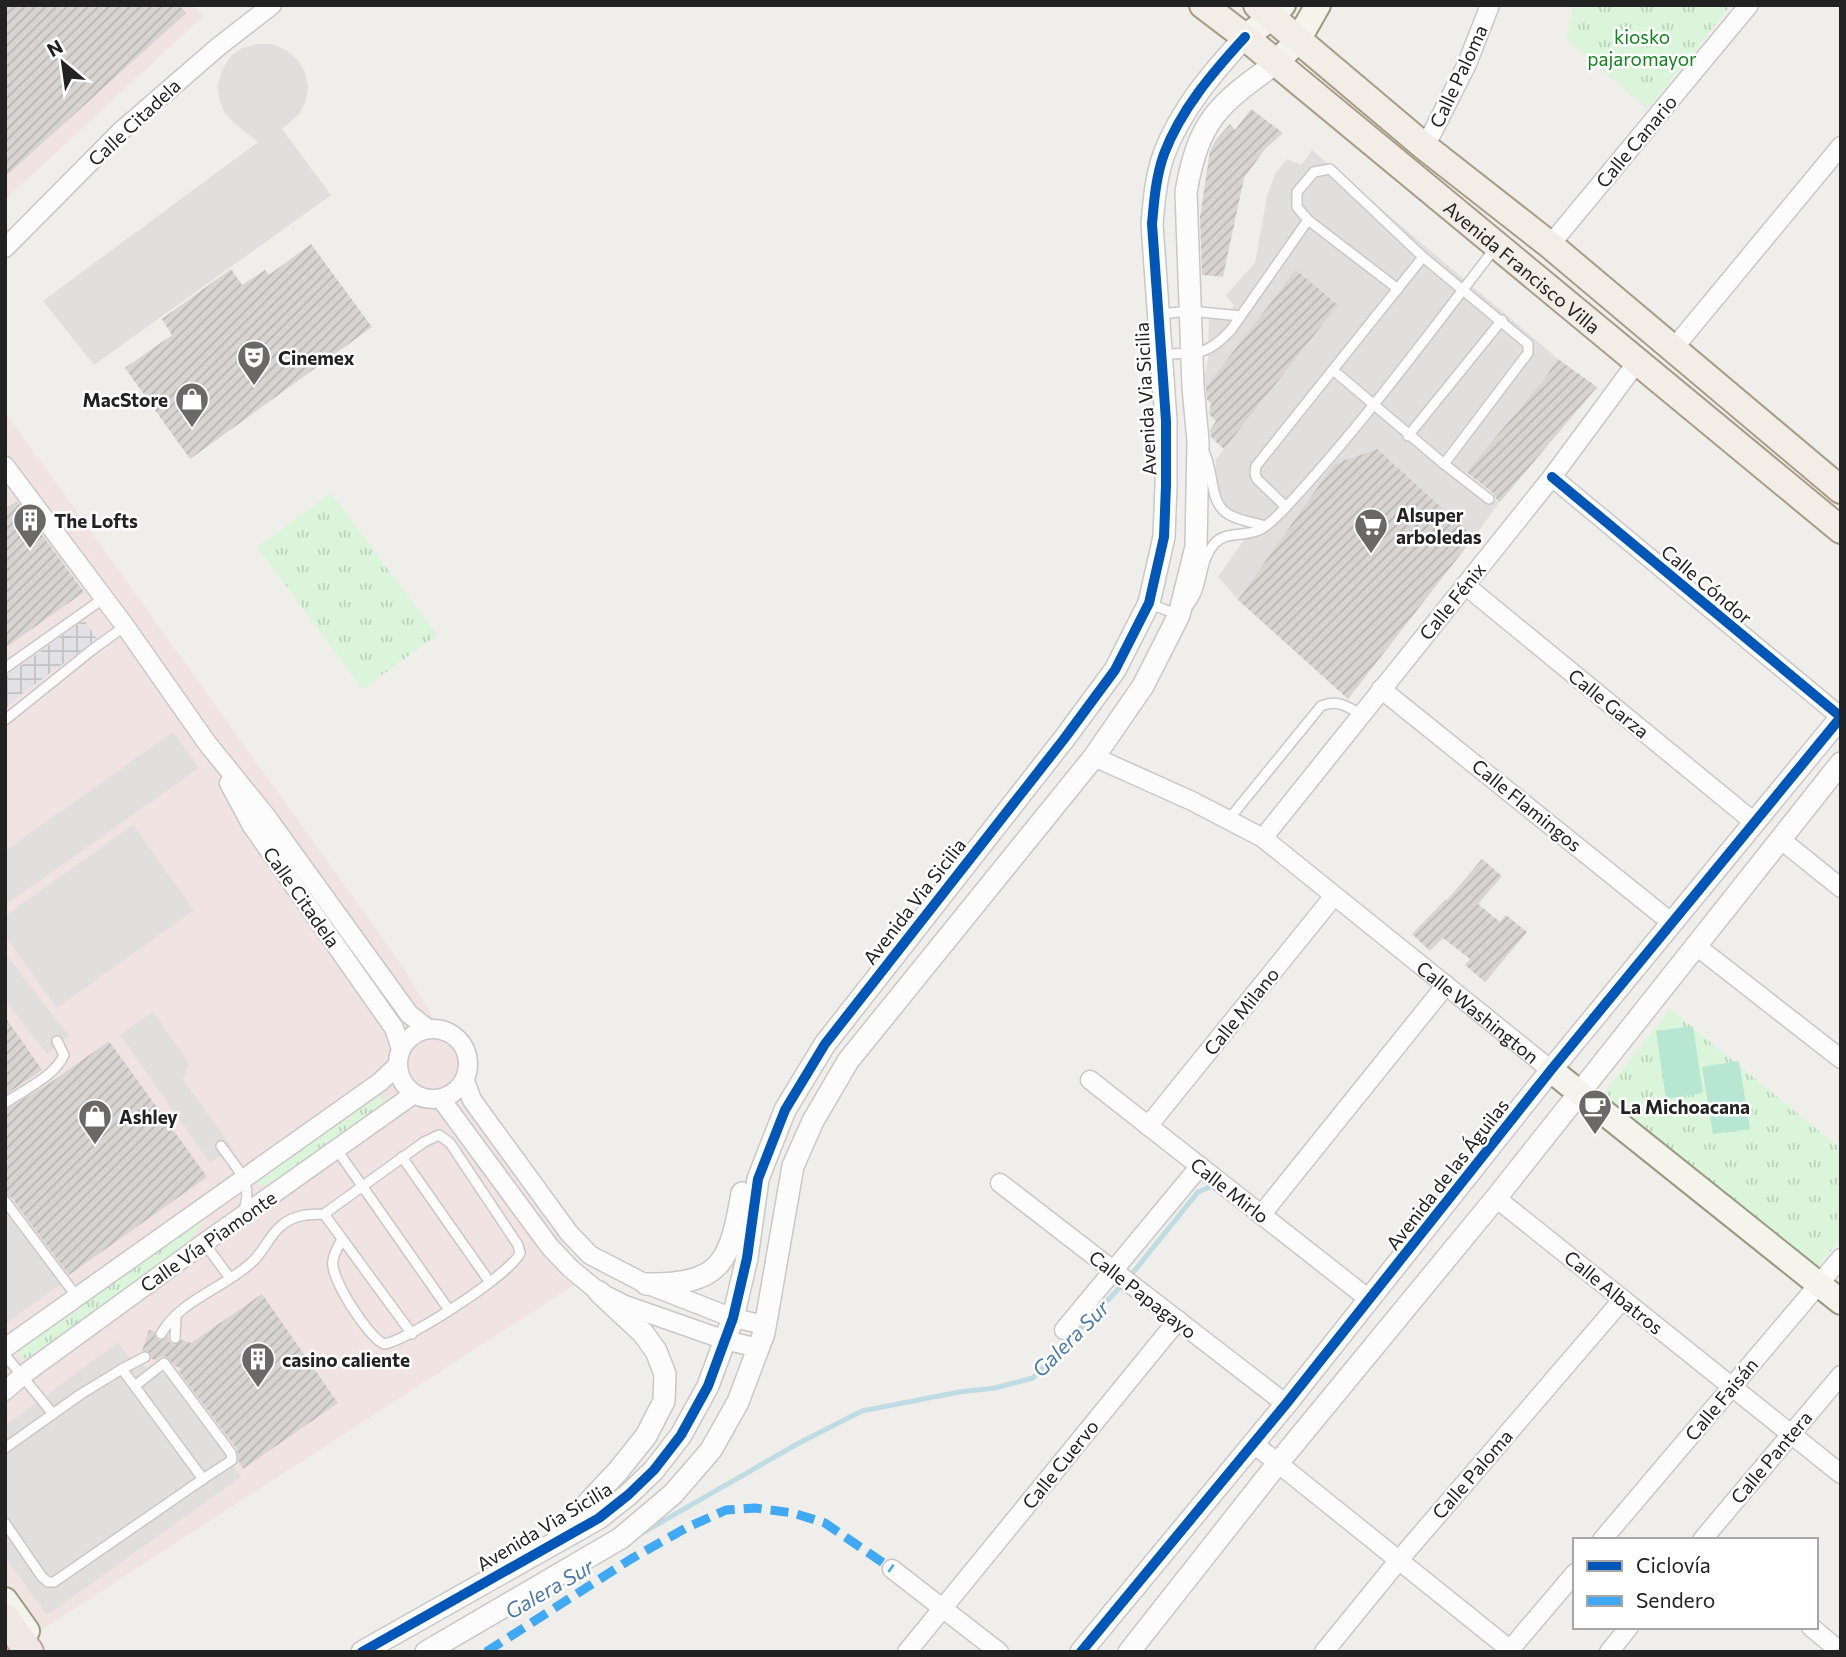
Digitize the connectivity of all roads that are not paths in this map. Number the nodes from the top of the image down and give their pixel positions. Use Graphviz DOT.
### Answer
graph roads {
  1 [pos="272,5"];
  2 [pos="1203,5"];
  3 [pos="1318,5"];
  4 [pos="1490,5"];
  5 [pos="1749,5"];
  6 [pos="1271,9"];
  7 [pos="1245,37"];
  8 [pos="1298,40"];
  9 [pos="1276,63"];
  10 [pos="1425,146"];
  11 [pos="1841,146"];
  12 [pos="1308,220"];
  13 [pos="1550,245"];
  14 [pos="1497,246"];
  15 [pos="5,248"];
  16 [pos="1423,257"];
  17 [pos="1398,289"];
  18 [pos="1463,290"];
  19 [pos="1191,312"];
  20 [pos="1159,314"];
  21 [pos="1240,316"];
  22 [pos="1502,320"];
  23 [pos="1673,349"];
  24 [pos="1192,353"];
  25 [pos="1162,354"];
  26 [pos="1637,362"];
  27 [pos="1333,370"];
  28 [pos="1373,405"];
  29 [pos="1408,436"];
  30 [pos="1198,441"];
  31 [pos="1444,464"];
  32 [pos="5,466"];
  33 [pos="1552,477"];
  34 [pos="1841,490"];
  35 [pos="1489,499"];
  36 [pos="1286,507"];
  37 [pos="1265,526"];
  38 [pos="1841,530"];
  39 [pos="1465,585"];
  40 [pos="104,598"];
  41 [pos="1149,603"];
  42 [pos="1179,615"];
  43 [pos="125,626"];
  44 [pos="5,668"];
  45 [pos="1381,689"];
  46 [pos="1361,714"];
  47 [pos="1841,717"];
  48 [pos="5,720"];
  49 [pos="207,743"];
  50 [pos="1094,757"];
  51 [pos="1841,763"];
  52 [pos="1229,819"];
  53 [pos="1754,822"];
  54 [pos="1264,838"];
  55 [pos="1780,839"];
  56 [pos="1841,888"];
  57 [pos="1334,896"];
  58 [pos="1672,923"];
  59 [pos="1695,945"];
  60 [pos="1446,985"];
  61 [pos="428,1029"];
  62 [pos="57,1041"];
  63 [pos="400,1057"];
  64 [pos="1841,1059"];
  65 [pos="1551,1070"];
  66 [pos="1090,1080"];
  67 [pos="465,1081"];
  68 [pos="1578,1091"];
  69 [pos="414,1094"];
  70 [pos="441,1099"];
  71 [pos="5,1103"];
  72 [pos="1148,1126"];
  73 [pos="772,1143"];
  74 [pos="221,1146"];
  75 [pos="337,1150"];
  76 [pos="402,1157"];
  77 [pos="1200,1166"];
  78 [pos="244,1179"];
  79 [pos="1000,1183"];
  80 [pos="362,1185"];
  81 [pos="1496,1198"];
  82 [pos="7,1207"];
  83 [pos="324,1214"];
  84 [pos="1261,1214"];
  85 [pos="240,1217"];
  86 [pos="342,1239"];
  87 [pos="204,1243"];
  88 [pos="1841,1258"];
  89 [pos="1113,1270"];
  90 [pos="230,1278"];
  91 [pos="489,1281"];
  92 [pos="646,1284"];
  93 [pos="1819,1284"];
  94 [pos="600,1292"];
  95 [pos="77,1297"];
  96 [pos="1623,1299"];
  97 [pos="1370,1300"];
  98 [pos="1841,1302"];
  99 [pos="449,1310"];
  100 [pos="176,1315"];
  101 [pos="733,1318"];
  102 [pos="1178,1320"];
  103 [pos="765,1325"];
  104 [pos="1064,1330"];
  105 [pos="161,1334"];
  106 [pos="412,1334"];
  107 [pos="175,1338"];
  108 [pos="725,1340"];
  109 [pos="5,1348"];
  110 [pos="758,1348"];
  111 [pos="5,1355"];
  112 [pos="145,1357"];
  113 [pos="122,1369"];
  114 [pos="23,1375"];
  115 [pos="1841,1375"];
  116 [pos="136,1385"];
  117 [pos="1732,1386"];
  118 [pos="5,1391"];
  119 [pos="1286,1405"];
  120 [pos="53,1414"];
  121 [pos="1791,1434"];
  122 [pos="1254,1444"];
  123 [pos="5,1448"];
  124 [pos="1278,1463"];
  125 [pos="1841,1474"];
  126 [pos="203,1479"];
  127 [pos="5,1523"];
  128 [pos="1604,1538"];
  129 [pos="1704,1538"];
  130 [pos="548,1546"];
  131 [pos="1399,1560"];
  132 [pos="892,1569"];
  133 [pos="1573,1575"];
  134 [pos="5,1600"];
  135 [pos="942,1607"];
  136 [pos="5,1618"];
  137 [pos="1628,1629"];
  138 [pos="1813,1629"];
  139 [pos="5,1646"];
  140 [pos="1614,1650"];
  141 [pos="1511,1651"];
  142 [pos="9,1652"];
  143 [pos="29,1652"];
  144 [pos="41,1652"];
  145 [pos="362,1652"];
  146 [pos="426,1652"];
  147 [pos="907,1652"];
  148 [pos="999,1652"];
  149 [pos="1081,1652"];
  150 [pos="1129,1652"];
  151 [pos="1324,1652"];
  152 [pos="1841,1652"];
  1 -- 15 [label="street, Calle Citadela"];
  2 -- 7 [label="main road, Avenida Francisco Villa"];
  3 -- 8 [label="main road"];
  4 -- 10 [label="street, Calle Paloma"];
  5 -- 13 [label="street, Calle Canario"];
  6 -- 7 [label="main road"];
  6 -- 8 [label="main road, Avenida Francisco Villa"];
  7 -- 9 [label="main road, Avenida Francisco Villa"];
  7 -- 20 [label="street, Avenida Via Sicilia"];
  8 -- 9 [label="main road"];
  8 -- 10 [label="main road, Avenida Francisco Villa"];
  9 -- 14 [label="main road, Avenida Francisco Villa"];
  9 -- 19 [label="street"];
  10 -- 13 [label="main road, Avenida Francisco Villa"];
  11 -- 23 [label="street"];
  12 -- 16 [label="lane"];
  12 -- 17 [label="lane"];
  12 -- 21 [label="lane"];
  13 -- 14 [label="main road"];
  13 -- 23 [label="main road, Avenida Francisco Villa"];
  14 -- 18 [label="lane"];
  14 -- 26 [label="main road, Avenida Francisco Villa"];
  16 -- 17 [label="lane"];
  16 -- 18 [label="lane"];
  17 -- 27 [label="lane"];
  18 -- 22 [label="lane"];
  18 -- 28 [label="lane"];
  19 -- 20 [label="lane"];
  19 -- 21 [label="lane"];
  19 -- 24 [label="street"];
  20 -- 25 [label="street, Avenida Via Sicilia"];
  21 -- 24 [label="lane"];
  22 -- 29 [label="lane"];
  22 -- 31 [label="lane"];
  23 -- 26 [label="main road"];
  23 -- 34 [label="main road, Avenida Francisco Villa"];
  24 -- 25 [label="lane"];
  24 -- 30 [label="street"];
  25 -- 41 [label="street, Avenida Via Sicilia"];
  26 -- 33 [label="street, Calle Fénix"];
  26 -- 38 [label="main road, Avenida Francisco Villa"];
  27 -- 28 [label="lane"];
  27 -- 36 [label="lane"];
  28 -- 29 [label="lane"];
  28 -- 36 [label="lane"];
  29 -- 31 [label="lane"];
  30 -- 37 [label="lane"];
  30 -- 42 [label="street"];
  31 -- 35 [label="lane"];
  32 -- 40 [label="street, Calle Citadela"];
  33 -- 39 [label="street, Calle Fénix"];
  33 -- 47 [label="street, Calle Cóndor"];
  36 -- 37 [label="lane"];
  37 -- 42 [label="lane"];
  39 -- 45 [label="street, Calle Fénix"];
  39 -- 53 [label="street, Calle Garza"];
  40 -- 43 [label="street, Calle Citadela"];
  40 -- 44 [label="lane"];
  41 -- 42 [label="lane"];
  41 -- 73 [label="street, Avenida Via Sicilia"];
  42 -- 50 [label="street"];
  43 -- 48 [label="lane"];
  43 -- 49 [label="street, Calle Citadela"];
  45 -- 46 [label="street, Calle Fénix"];
  45 -- 58 [label="street, Calle Flamingos"];
  46 -- 52 [label="lane"];
  46 -- 54 [label="street, Calle Fénix"];
  47 -- 53 [label="street, Avenida de las Águilas"];
  49 -- 61 [label="street, Calle Citadela"];
  49 -- 63 [label="street, Calle Citadela"];
  50 -- 52 [label="street, Calle Washington"];
  50 -- 103 [label="street"];
  51 -- 55 [label="street"];
  52 -- 54 [label="street, Calle Washington"];
  53 -- 58 [label="street, Avenida de las Águilas"];
  54 -- 57 [label="street, Calle Washington"];
  55 -- 56 [label="street"];
  55 -- 59 [label="street"];
  57 -- 60 [label="street, Calle Washington"];
  57 -- 72 [label="street, Calle Milano"];
  58 -- 65 [label="street, Avenida de las Águilas"];
  59 -- 64 [label="street"];
  59 -- 68 [label="street"];
  60 -- 65 [label="street, Calle Washington"];
  60 -- 84 [label="street"];
  61 -- 63 [label="street"];
  61 -- 67 [label="street"];
  62 -- 71 [label="lane"];
  63 -- 69 [label="street"];
  63 -- 78 [label="street, Calle Vía Piamonte"];
  65 -- 68 [label="main road, Calle Washington"];
  65 -- 97 [label="street, Avenida de las Águilas"];
  66 -- 72 [label="street, Calle Mirlo"];
  67 -- 70 [label="street"];
  67 -- 92 [label="street"];
  68 -- 81 [label="street"];
  68 -- 93 [label="main road, Calle Washington"];
  69 -- 70 [label="street"];
  69 -- 75 [label="street, Calle Vía Piamonte"];
  70 -- 94 [label="street"];
  72 -- 77 [label="street, Calle Mirlo"];
  73 -- 92 [label="street"];
  73 -- 101 [label="street, Avenida Via Sicilia"];
  74 -- 78 [label="lane"];
  75 -- 80 [label="lane"];
  75 -- 85 [label="street, Calle Vía Piamonte"];
  76 -- 80 [label="lane"];
  76 -- 91 [label="lane"];
  76 -- 91 [label="lane"];
  77 -- 84 [label="street, Calle Mirlo"];
  77 -- 89 [label="street"];
  78 -- 85 [label="lane"];
  78 -- 95 [label="street, Calle Vía Piamonte"];
  79 -- 89 [label="street, Calle Papagayo"];
  80 -- 83 [label="lane"];
  80 -- 99 [label="lane"];
  81 -- 96 [label="street, Calle Albatros"];
  81 -- 124 [label="street"];
  82 -- 95 [label="lane"];
  83 -- 86 [label="lane"];
  83 -- 90 [label="lane"];
  84 -- 97 [label="street, Calle Mirlo"];
  85 -- 87 [label="street, Calle Vía Piamonte"];
  86 -- 106 [label="lane"];
  86 -- 106 [label="lane"];
  87 -- 90 [label="lane"];
  87 -- 114 [label="street, Calle Vía Piamonte"];
  88 -- 93 [label="street, Calle Faisán"];
  89 -- 102 [label="street, Calle Papagayo"];
  89 -- 104 [label="street"];
  90 -- 100 [label="lane"];
  91 -- 99 [label="lane"];
  92 -- 101 [label="street"];
  93 -- 98 [label="main road, Calle Washington"];
  93 -- 117 [label="street, Calle Faisán"];
  94 -- 108 [label="street"];
  94 -- 130 [label="street"];
  95 -- 109 [label="street, Calle Vía Piamonte"];
  96 -- 117 [label="street, Calle Albatros"];
  96 -- 131 [label="street, Calle Paloma"];
  97 -- 119 [label="street, Avenida de las Águilas"];
  99 -- 106 [label="lane"];
  100 -- 105 [label="lane"];
  100 -- 107 [label="lane"];
  101 -- 103 [label="street"];
  101 -- 108 [label="street, Avenida Via Sicilia"];
  102 -- 119 [label="street, Calle Papagayo"];
  102 -- 135 [label="street, Calle Cuervo"];
  103 -- 110 [label="street"];
  108 -- 110 [label="street"];
  108 -- 130 [label="street, Avenida Via Sicilia"];
  110 -- 146 [label="street"];
  111 -- 114 [label="lane"];
  112 -- 113 [label="lane"];
  113 -- 116 [label="lane"];
  113 -- 120 [label="lane"];
  114 -- 118 [label="street, Calle Vía Piamonte"];
  114 -- 120 [label="lane"];
  115 -- 121 [label="street, Calle Pantera"];
  116 -- 126 [label="lane"];
  116 -- 126 [label="lane"];
  117 -- 121 [label="street, Calle Albatros"];
  117 -- 128 [label="street, Calle Faisán"];
  119 -- 122 [label="street, Avenida de las Águilas"];
  120 -- 123 [label="lane"];
  121 -- 125 [label="street, Calle Albatros"];
  121 -- 129 [label="street, Calle Pantera"];
  122 -- 124 [label="street"];
  122 -- 149 [label="street, Avenida de las Águilas"];
  124 -- 131 [label="street"];
  124 -- 150 [label="street"];
  126 -- 127 [label="lane"];
  130 -- 145 [label="street, Avenida Via Sicilia"];
  131 -- 141 [label="street"];
  131 -- 151 [label="street, Calle Paloma"];
  132 -- 135 [label="street"];
  133 -- 141 [label="street"];
  134 -- 144 [label="main road"];
  135 -- 147 [label="street, Calle Cuervo"];
  135 -- 148 [label="street"];
  136 -- 143 [label="highway"];
  137 -- 140 [label="street"];
  138 -- 152 [label="street"];
  139 -- 142 [label="highway"];
}
